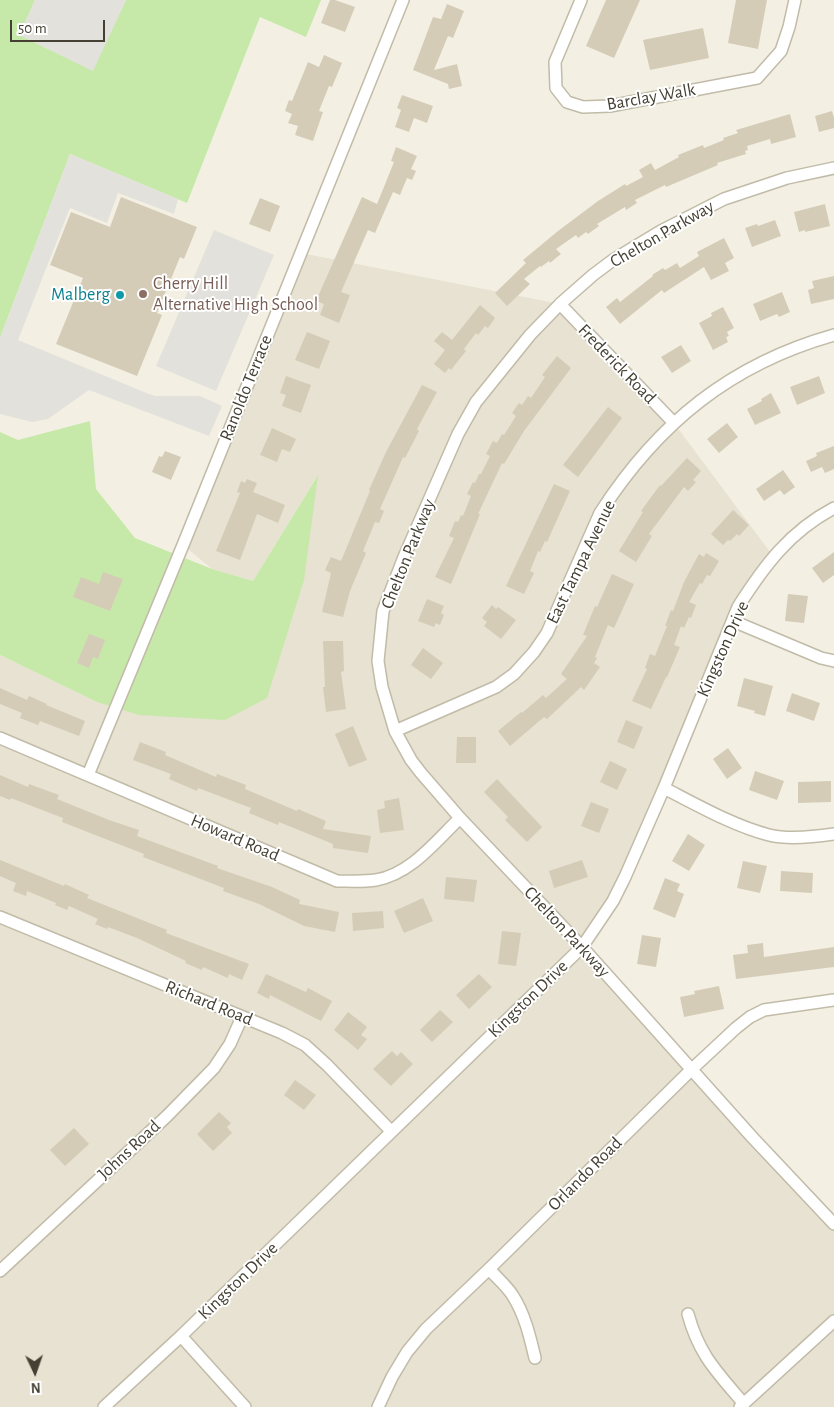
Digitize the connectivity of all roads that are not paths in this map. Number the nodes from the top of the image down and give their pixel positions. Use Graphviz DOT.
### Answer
graph roads {
  1 [pos="403,0"];
  2 [pos="581,0"];
  3 [pos="795,0"];
  4 [pos="834,168"];
  5 [pos="560,304"];
  6 [pos="834,334"];
  7 [pos="674,423"];
  8 [pos="834,508"];
  9 [pos="733,620"];
  10 [pos="834,661"];
  11 [pos="395,731"];
  12 [pos="0,738"];
  13 [pos="88,775"];
  14 [pos="664,788"];
  15 [pos="460,818"];
  16 [pos="834,834"];
  17 [pos="0,917"];
  18 [pos="582,947"];
  19 [pos="834,1000"];
  20 [pos="242,1017"];
  21 [pos="692,1069"];
  22 [pos="391,1131"];
  23 [pos="834,1224"];
  24 [pos="489,1270"];
  25 [pos="0,1271"];
  26 [pos="688,1314"];
  27 [pos="834,1321"];
  28 [pos="181,1336"];
  29 [pos="536,1358"];
  30 [pos="742,1405"];
  31 [pos="104,1407"];
  32 [pos="245,1407"];
  33 [pos="378,1407"];
  1 -- 13 [label="street, Ranoldo Terrace"];
  2 -- 3 [label="street, Barclay Walk"];
  4 -- 5 [label="street, Chelton Parkway"];
  5 -- 7 [label="street, Frederick Road"];
  5 -- 11 [label="street, Chelton Parkway"];
  6 -- 7 [label="street, East Tampa Avenue"];
  7 -- 11 [label="street, East Tampa Avenue"];
  8 -- 9 [label="street, Kingston Drive"];
  9 -- 10 [label="street"];
  9 -- 14 [label="street, Kingston Drive"];
  11 -- 15 [label="street, Chelton Parkway"];
  12 -- 13 [label="street, Howard Road"];
  13 -- 15 [label="street, Howard Road"];
  14 -- 16 [label="street"];
  14 -- 18 [label="street, Kingston Drive"];
  15 -- 18 [label="street, Chelton Parkway"];
  17 -- 20 [label="street, Richard Road"];
  18 -- 21 [label="street, Chelton Parkway"];
  18 -- 22 [label="street, Kingston Drive"];
  19 -- 21 [label="street, Orlando Road"];
  20 -- 22 [label="street, Richard Road"];
  20 -- 25 [label="street, Johns Road"];
  21 -- 23 [label="street, Chelton Parkway"];
  21 -- 24 [label="street, Orlando Road"];
  22 -- 28 [label="street, Kingston Drive"];
  24 -- 29 [label="street"];
  24 -- 33 [label="street, Orlando Road"];
  26 -- 30 [label="street"];
  27 -- 30 [label="street"];
  28 -- 31 [label="street, Kingston Drive"];
  28 -- 32 [label="street"];
}
